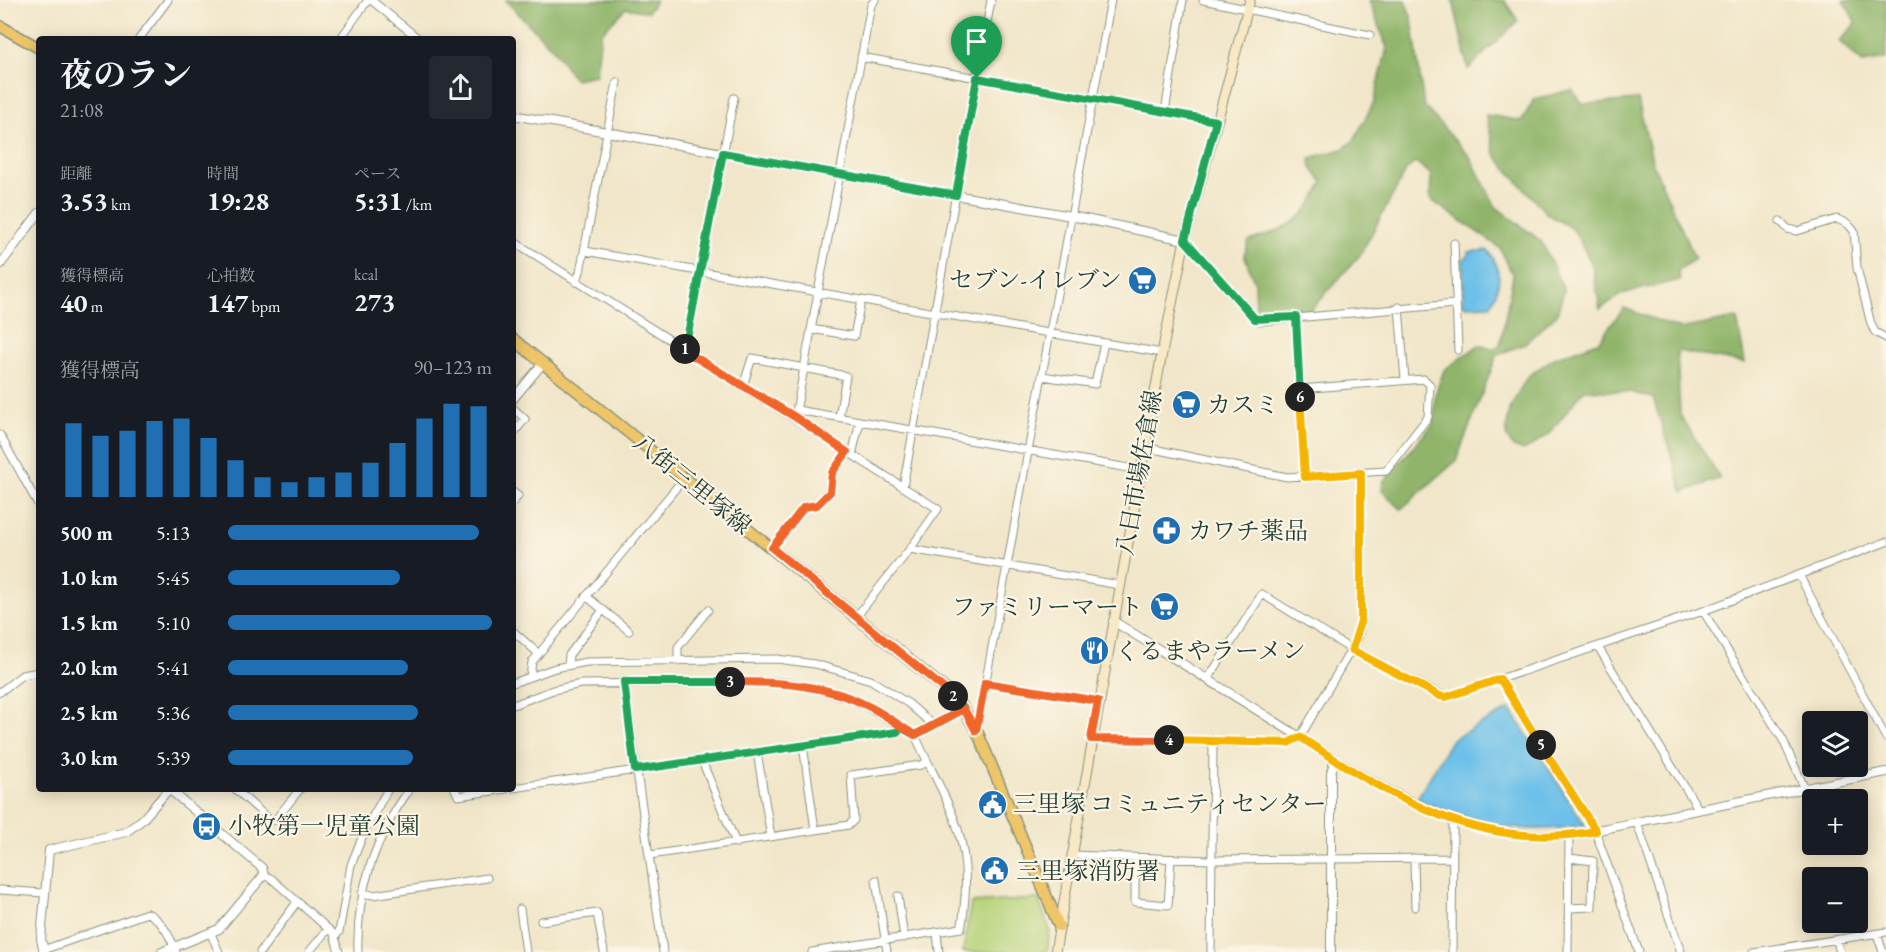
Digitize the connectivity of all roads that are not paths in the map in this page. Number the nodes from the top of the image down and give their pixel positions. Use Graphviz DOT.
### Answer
graph roads {
  1 [pos="168,0"];
  2 [pos="369,0"];
  3 [pos="875,0"];
  4 [pos="991,0"];
  5 [pos="1111,0"];
  6 [pos="1183,0"];
  7 [pos="1203,0"];
  8 [pos="1249,4"];
  9 [pos="0,26"];
  10 [pos="1370,35"];
  11 [pos="141,36"];
  12 [pos="342,36"];
  13 [pos="415,36"];
  14 [pos="36,46"];
  15 [pos="861,57"];
  16 [pos="977,78"];
  17 [pos="617,82"];
  18 [pos="734,98"];
  19 [pos="1092,99"];
  20 [pos="1165,112"];
  21 [pos="516,116"];
  22 [pos="1216,121"];
  23 [pos="607,132"];
  24 [pos="723,153"];
  25 [pos="839,174"];
  26 [pos="956,195"];
  27 [pos="1071,216"];
  28 [pos="36,217"];
  29 [pos="1780,221"];
  30 [pos="1185,240"];
  31 [pos="516,243"];
  32 [pos="1454,243"];
  33 [pos="585,250"];
  34 [pos="0,265"];
  35 [pos="700,271"];
  36 [pos="576,282"];
  37 [pos="817,294"];
  38 [pos="861,301"];
  39 [pos="1455,304"];
  40 [pos="1399,308"];
  41 [pos="935,314"];
  42 [pos="1296,317"];
  43 [pos="811,329"];
  44 [pos="1049,334"];
  45 [pos="1886,338"];
  46 [pos="516,341"];
  47 [pos="1104,343"];
  48 [pos="1458,350"];
  49 [pos="685,351"];
  50 [pos="1162,353"];
  51 [pos="543,363"];
  52 [pos="805,367"];
  53 [pos="1042,376"];
  54 [pos="1405,380"];
  55 [pos="743,386"];
  56 [pos="1299,388"];
  57 [pos="516,395"];
  58 [pos="516,411"];
  59 [pos="796,414"];
  60 [pos="838,417"];
  61 [pos="860,421"];
  62 [pos="516,430"];
  63 [pos="914,431"];
  64 [pos="0,435"];
  65 [pos="1144,447"];
  66 [pos="1028,450"];
  67 [pos="849,454"];
  68 [pos="1140,470"];
  69 [pos="1361,473"];
  70 [pos="685,477"];
  71 [pos="1305,477"];
  72 [pos="903,487"];
  73 [pos="36,501"];
  74 [pos="1886,542"];
  75 [pos="772,548"];
  76 [pos="910,549"];
  77 [pos="1007,566"];
  78 [pos="1799,575"];
  79 [pos="1119,585"];
  80 [pos="586,596"];
  81 [pos="708,609"];
  82 [pos="603,610"];
  83 [pos="1703,612"];
  84 [pos="856,617"];
  85 [pos="1113,621"];
  86 [pos="629,631"];
  87 [pos="516,634"];
  88 [pos="1598,647"];
  89 [pos="1352,650"];
  90 [pos="539,654"];
  91 [pos="678,661"];
  92 [pos="568,665"];
  93 [pos="36,673"];
  94 [pos="530,676"];
  95 [pos="1500,679"];
  96 [pos="1208,680"];
  97 [pos="516,682"];
  98 [pos="624,682"];
  99 [pos="985,683"];
  100 [pos="0,692"];
  101 [pos="1098,701"];
  102 [pos="516,704"];
  103 [pos="964,709"];
  104 [pos="933,725"];
  105 [pos="902,728"];
  106 [pos="976,731"];
  107 [pos="915,735"];
  108 [pos="1300,737"];
  109 [pos="1886,738"];
  110 [pos="1091,739"];
  111 [pos="1213,741"];
  112 [pos="804,745"];
  113 [pos="757,752"];
  114 [pos="1335,760"];
  115 [pos="702,761"];
  116 [pos="927,762"];
  117 [pos="635,770"];
  118 [pos="1886,772"];
  119 [pos="516,788"];
  120 [pos="1805,789"];
  121 [pos="1802,790"];
  122 [pos="166,792"];
  123 [pos="173,792"];
  124 [pos="241,792"];
  125 [pos="298,792"];
  126 [pos="386,792"];
  127 [pos="408,792"];
  128 [pos="456,792"];
  129 [pos="485,792"];
  130 [pos="1699,810"];
  131 [pos="1453,821"];
  132 [pos="1637,823"];
  133 [pos="815,830"];
  134 [pos="1596,831"];
  135 [pos="1569,836"];
  136 [pos="771,837"];
  137 [pos="736,843"];
  138 [pos="650,855"];
  139 [pos="1071,855"];
  140 [pos="1333,858"];
  141 [pos="1414,858"];
  142 [pos="1452,858"];
  143 [pos="1569,858"];
  144 [pos="1135,859"];
  145 [pos="1171,859"];
  146 [pos="1211,860"];
  147 [pos="264,875"];
  148 [pos="488,878"];
  149 [pos="876,880"];
  150 [pos="0,890"];
  151 [pos="44,893"];
  152 [pos="362,893"];
  153 [pos="898,896"];
  154 [pos="297,902"];
  155 [pos="1415,907"];
  156 [pos="1569,908"];
  157 [pos="520,909"];
  158 [pos="541,921"];
  159 [pos="1059,926"];
  160 [pos="328,929"];
  161 [pos="1886,932"];
  162 [pos="937,933"];
  163 [pos="212,934"];
  164 [pos="1876,934"];
  165 [pos="336,936"];
  166 [pos="904,938"];
  167 [pos="885,940"];
  168 [pos="1837,941"];
  169 [pos="175,950"];
  170 [pos="43,951"];
  171 [pos="162,952"];
  172 [pos="219,952"];
  173 [pos="260,952"];
  174 [pos="309,952"];
  175 [pos="339,952"];
  176 [pos="358,952"];
  177 [pos="526,952"];
  178 [pos="604,952"];
  179 [pos="663,952"];
  180 [pos="812,952"];
  181 [pos="887,952"];
  182 [pos="939,952"];
  183 [pos="1055,952"];
  184 [pos="1211,952"];
  185 [pos="1331,952"];
  186 [pos="1452,952"];
  187 [pos="1568,952"];
  188 [pos="1639,952"];
  189 [pos="1681,952"];
  190 [pos="1754,952"];
  191 [pos="1840,952"];
  192 [pos="1883,952"];
  1 -- 11 [label="street"];
  2 -- 12 [label="street"];
  2 -- 13 [label="street"];
  3 -- 15 [label="street"];
  4 -- 16 [label="street"];
  5 -- 19 [label="street"];
  6 -- 20 [label="street"];
  7 -- 8 [label="street"];
  8 -- 10 [label="street"];
  8 -- 22 [label="main road, 八日市場佐倉線"];
  9 -- 14 [label="main road"];
  15 -- 16 [label="street"];
  15 -- 25 [label="street"];
  16 -- 19 [label="street"];
  16 -- 26 [label="street"];
  17 -- 23 [label="street"];
  18 -- 24 [label="street"];
  19 -- 20 [label="street"];
  19 -- 27 [label="street"];
  20 -- 22 [label="street"];
  21 -- 23 [label="street"];
  22 -- 30 [label="main road, 八日市場佐倉線"];
  23 -- 24 [label="street"];
  23 -- 33 [label="street"];
  24 -- 25 [label="street"];
  24 -- 35 [label="street"];
  25 -- 26 [label="street"];
  25 -- 37 [label="street"];
  26 -- 27 [label="street"];
  26 -- 41 [label="street"];
  27 -- 30 [label="street"];
  27 -- 44 [label="street"];
  28 -- 34 [label="street"];
  29 -- 45 [label="street"];
  30 -- 42 [label="street"];
  30 -- 50 [label="main road, 八日市場佐倉線"];
  31 -- 36 [label="street"];
  32 -- 39 [label="street"];
  33 -- 35 [label="street"];
  33 -- 36 [label="street"];
  35 -- 37 [label="street"];
  35 -- 49 [label="street"];
  36 -- 49 [label="street"];
  37 -- 38 [label="street"];
  37 -- 43 [label="street"];
  38 -- 41 [label="street"];
  38 -- 43 [label="street"];
  39 -- 40 [label="street"];
  39 -- 48 [label="street"];
  40 -- 42 [label="street"];
  40 -- 54 [label="street"];
  41 -- 44 [label="street"];
  41 -- 63 [label="street"];
  42 -- 56 [label="street"];
  43 -- 52 [label="street"];
  44 -- 47 [label="street"];
  44 -- 53 [label="street"];
  46 -- 51 [label="main road, 八街三里塚線"];
  47 -- 50 [label="street"];
  47 -- 53 [label="street"];
  49 -- 55 [label="street"];
  50 -- 65 [label="main road, 八日市場佐倉線"];
  51 -- 57 [label="street"];
  51 -- 70 [label="main road, 八街三里塚線"];
  52 -- 55 [label="street"];
  52 -- 59 [label="street"];
  52 -- 60 [label="street"];
  53 -- 66 [label="street"];
  54 -- 56 [label="street"];
  54 -- 69 [label="street"];
  55 -- 59 [label="street"];
  56 -- 71 [label="street"];
  58 -- 62 [label="street"];
  59 -- 60 [label="street"];
  59 -- 67 [label="street"];
  60 -- 61 [label="street"];
  61 -- 63 [label="street"];
  61 -- 67 [label="street"];
  63 -- 66 [label="street"];
  63 -- 72 [label="street"];
  64 -- 73 [label="street"];
  65 -- 68 [label="main road, 八日市場佐倉線"];
  65 -- 71 [label="street"];
  66 -- 68 [label="street"];
  66 -- 77 [label="street"];
  67 -- 72 [label="street"];
  67 -- 75 [label="street"];
  68 -- 79 [label="main road, 八日市場佐倉線"];
  69 -- 71 [label="street"];
  69 -- 89 [label="street"];
  70 -- 75 [label="main road, 八街三里塚線"];
  70 -- 80 [label="street"];
  72 -- 76 [label="street"];
  74 -- 78 [label="street"];
  75 -- 84 [label="main road, 八街三里塚線"];
  76 -- 77 [label="street"];
  76 -- 84 [label="street"];
  77 -- 79 [label="street"];
  77 -- 99 [label="street"];
  78 -- 83 [label="street"];
  78 -- 109 [label="street"];
  79 -- 85 [label="main road, 八日市場佐倉線"];
  80 -- 82 [label="street"];
  80 -- 90 [label="street"];
  81 -- 91 [label="street"];
  82 -- 86 [label="street"];
  82 -- 92 [label="street"];
  83 -- 88 [label="street"];
  83 -- 120 [label="street"];
  84 -- 103 [label="main road, 八街三里塚線"];
  85 -- 96 [label="street"];
  85 -- 101 [label="main road, 八日市場佐倉線"];
  87 -- 90 [label="street"];
  88 -- 95 [label="street"];
  88 -- 130 [label="street"];
  89 -- 95 [label="street"];
  89 -- 96 [label="street"];
  89 -- 108 [label="street"];
  90 -- 94 [label="street"];
  91 -- 92 [label="street"];
  91 -- 104 [label="street"];
  92 -- 94 [label="street"];
  93 -- 100 [label="street"];
  94 -- 97 [label="street"];
  95 -- 134 [label="street"];
  96 -- 108 [label="street"];
  98 -- 102 [label="street"];
  98 -- 105 [label="street"];
  98 -- 117 [label="street"];
  99 -- 101 [label="street"];
  99 -- 106 [label="street"];
  101 -- 110 [label="main road, 八日市場佐倉線"];
  103 -- 104 [label="street"];
  103 -- 106 [label="main road, 八街三里塚線"];
  104 -- 107 [label="street"];
  105 -- 107 [label="street"];
  105 -- 112 [label="street"];
  106 -- 159 [label="main road, 八街三里塚線"];
  107 -- 116 [label="street"];
  108 -- 111 [label="street"];
  108 -- 114 [label="street"];
  110 -- 111 [label="street"];
  110 -- 139 [label="main road, 八日市場佐倉線"];
  111 -- 146 [label="street"];
  112 -- 113 [label="street"];
  112 -- 133 [label="street"];
  113 -- 115 [label="street"];
  113 -- 136 [label="street"];
  114 -- 131 [label="street"];
  114 -- 140 [label="street"];
  115 -- 117 [label="street"];
  115 -- 137 [label="street"];
  116 -- 133 [label="street"];
  116 -- 162 [label="street"];
  117 -- 119 [label="street"];
  117 -- 138 [label="street"];
  118 -- 120 [label="street"];
  121 -- 130 [label="street"];
  122 -- 151 [label="street"];
  123 -- 147 [label="street"];
  124 -- 125 [label="street"];
  126 -- 165 [label="street"];
  127 -- 152 [label="street"];
  128 -- 129 [label="street"];
  130 -- 132 [label="street"];
  131 -- 135 [label="street"];
  131 -- 142 [label="street"];
  132 -- 134 [label="street"];
  132 -- 189 [label="street"];
  133 -- 136 [label="street"];
  134 -- 135 [label="street"];
  134 -- 188 [label="street"];
  135 -- 143 [label="street"];
  136 -- 137 [label="street"];
  137 -- 138 [label="street"];
  138 -- 179 [label="street"];
  139 -- 144 [label="street"];
  139 -- 159 [label="main road, 八日市場佐倉線"];
  140 -- 141 [label="street"];
  140 -- 146 [label="street"];
  140 -- 185 [label="street"];
  141 -- 142 [label="street"];
  141 -- 155 [label="street"];
  142 -- 186 [label="street"];
  143 -- 156 [label="street"];
  143 -- 156 [label="street"];
  144 -- 145 [label="street"];
  144 -- 145 [label="street"];
  145 -- 146 [label="street"];
  146 -- 184 [label="street"];
  147 -- 154 [label="street"];
  147 -- 163 [label="street"];
  148 -- 152 [label="street"];
  149 -- 167 [label="street"];
  150 -- 151 [label="street"];
  151 -- 170 [label="street"];
  152 -- 176 [label="street"];
  153 -- 166 [label="street"];
  154 -- 160 [label="street"];
  154 -- 173 [label="street"];
  156 -- 187 [label="street"];
  157 -- 177 [label="street"];
  158 -- 178 [label="street"];
  159 -- 183 [label="main road, 八日市場佐倉線"];
  160 -- 165 [label="street"];
  160 -- 174 [label="street"];
  161 -- 164 [label="street"];
  162 -- 166 [label="street"];
  162 -- 182 [label="street"];
  163 -- 169 [label="street"];
  163 -- 172 [label="street"];
  164 -- 168 [label="street"];
  164 -- 192 [label="street"];
  165 -- 175 [label="street"];
  166 -- 167 [label="street"];
  167 -- 180 [label="street"];
  167 -- 181 [label="street"];
  168 -- 190 [label="street"];
  168 -- 191 [label="street"];
  169 -- 170 [label="street"];
  169 -- 171 [label="street"];
}
